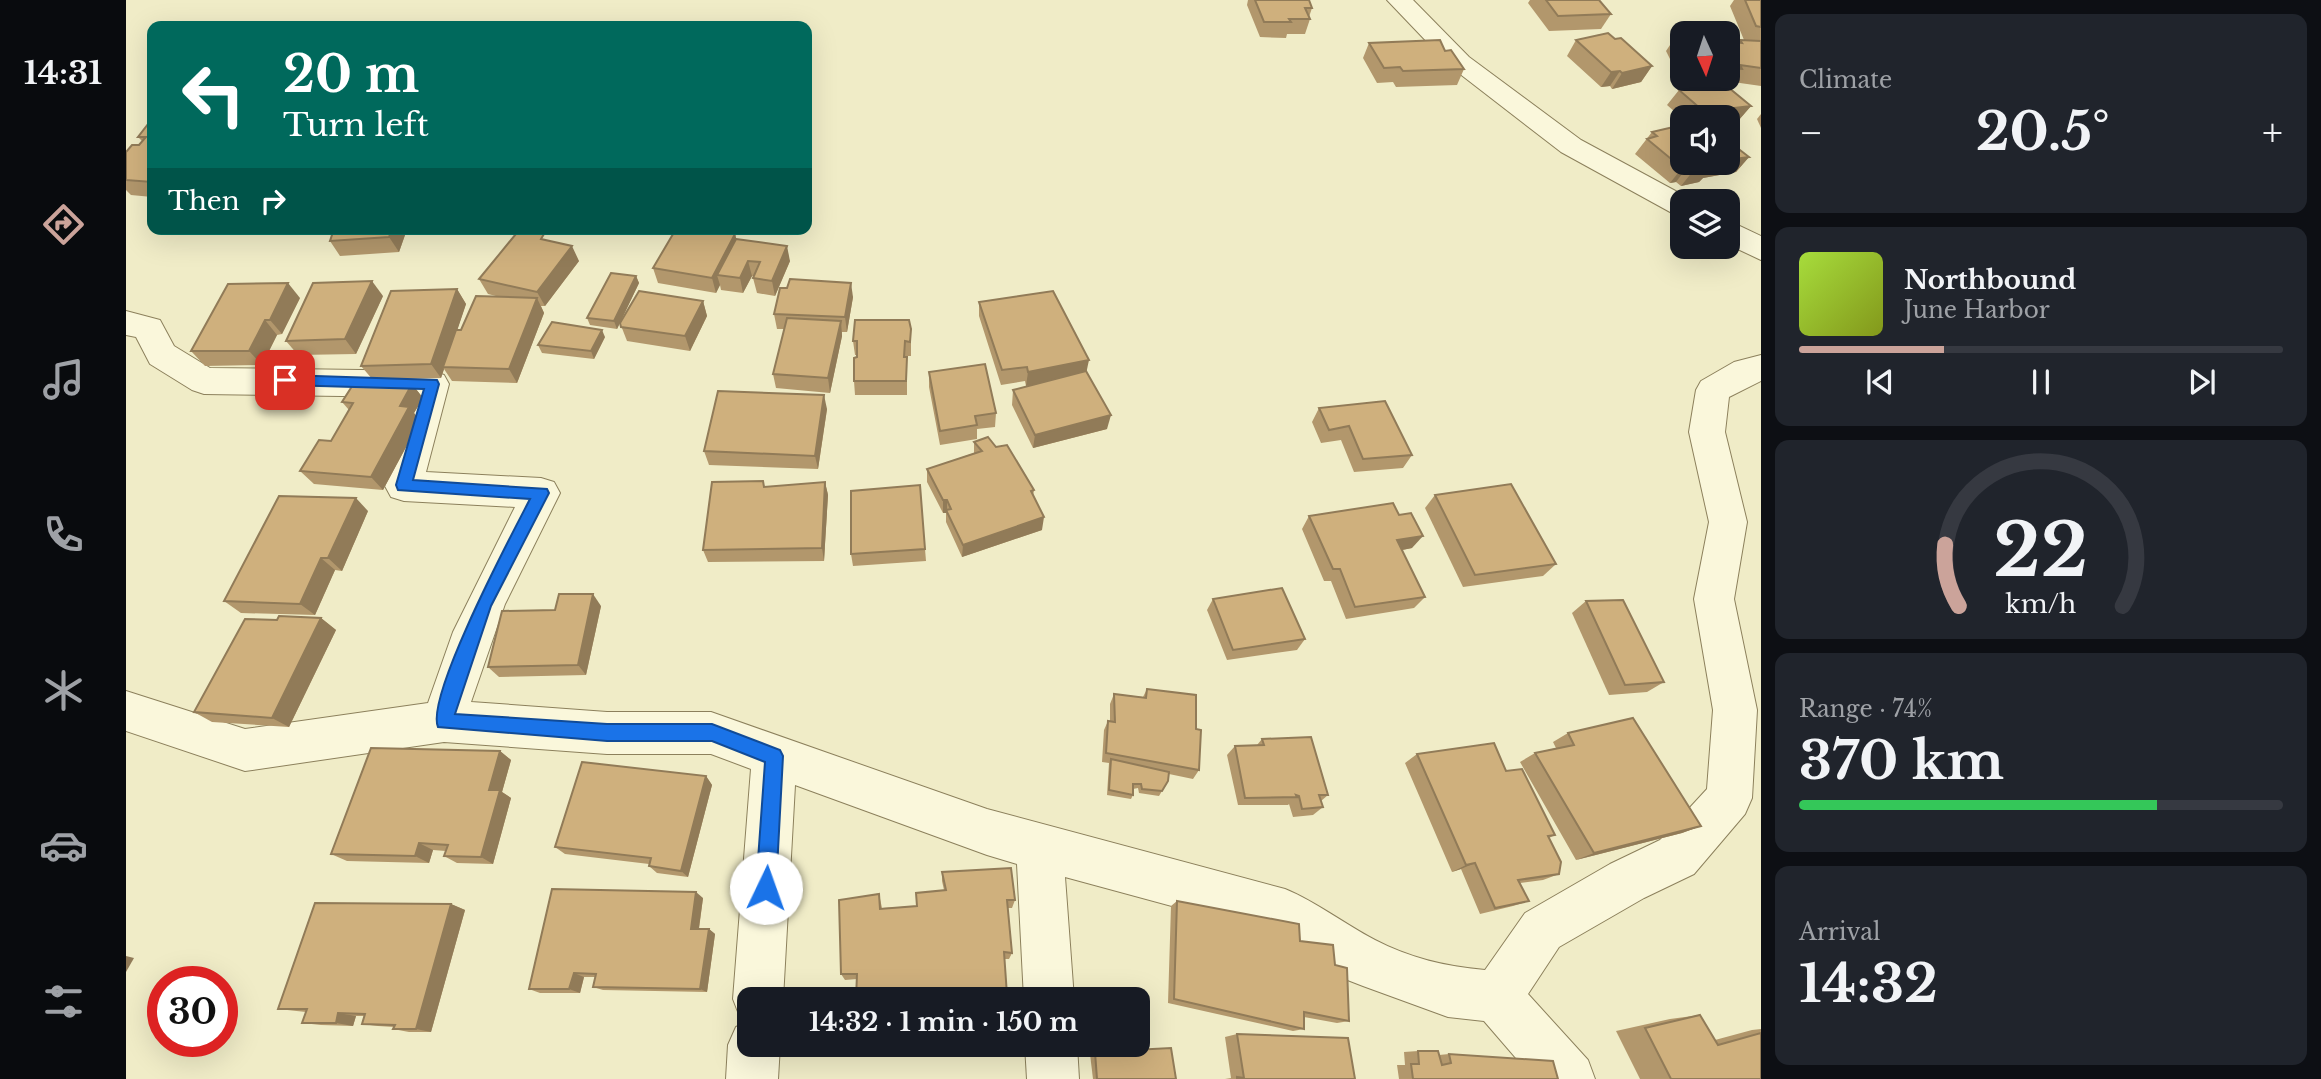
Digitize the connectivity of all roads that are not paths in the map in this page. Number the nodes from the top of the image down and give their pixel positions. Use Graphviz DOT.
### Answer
graph roads {
  1 [pos="1399,0"];
  2 [pos="1670,200"];
  3 [pos="1740,238"];
  4 [pos="1761,250"];
  5 [pos="126,323"];
  6 [pos="1761,368"];
  7 [pos="126,711"];
  8 [pos="444,721"];
  9 [pos="774,756"];
  10 [pos="1040,847"];
  11 [pos="759,987"];
  12 [pos="1048,987"];
  13 [pos="1497,997"];
  14 [pos="753,1057"];
  15 [pos="1052,1057"];
  16 [pos="751,1079"];
  17 [pos="1053,1079"];
  18 [pos="1569,1079"];
  1 -- 2 [label="street"];
  3 -- 4 [label="street"];
  5 -- 8 [label="street"];
  6 -- 13 [label="street"];
  7 -- 8 [label="street"];
  8 -- 9 [label="street"];
  9 -- 10 [label="street"];
  9 -- 11 [label="street"];
  10 -- 12 [label="street"];
  10 -- 13 [label="street"];
  13 -- 18 [label="street"];
  14 -- 16 [label="street"];
  15 -- 17 [label="street"];
}
